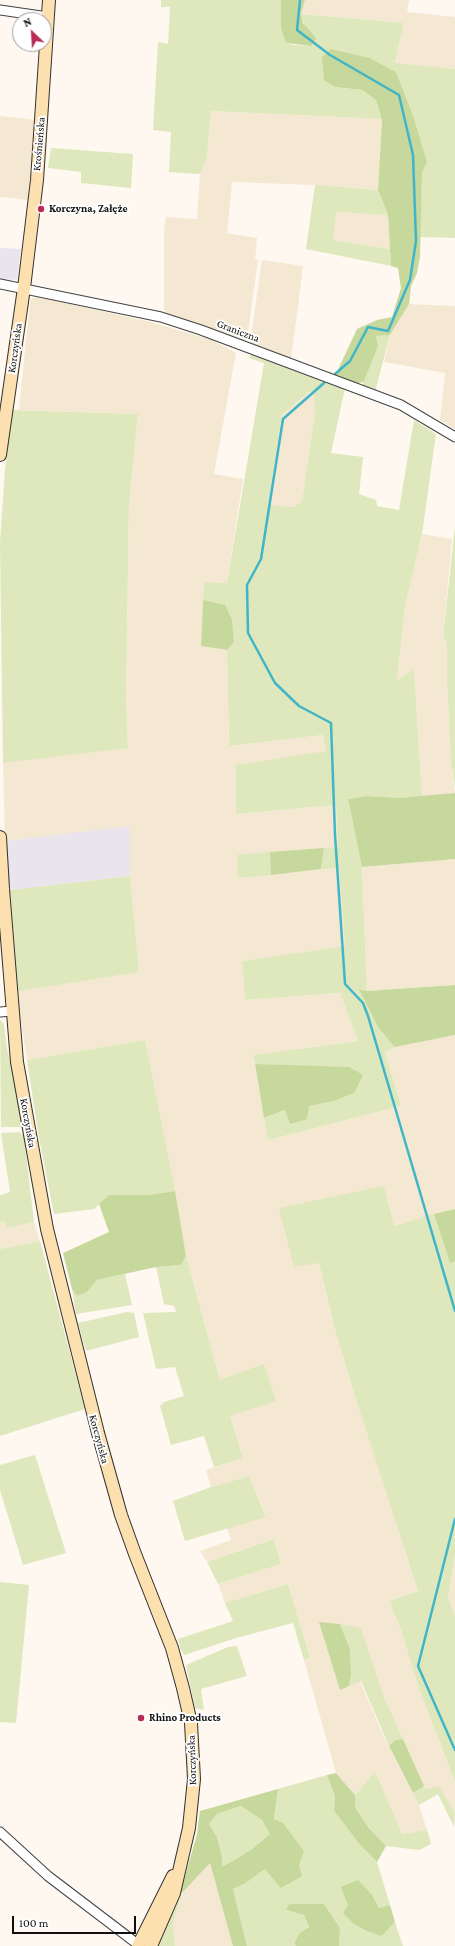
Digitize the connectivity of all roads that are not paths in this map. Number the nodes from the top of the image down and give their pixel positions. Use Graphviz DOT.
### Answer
graph roads {
  1 [pos="49,0"];
  2 [pos="0,10"];
  3 [pos="14,12"];
  4 [pos="48,12"];
  5 [pos="46,52"];
  6 [pos="0,284"];
  7 [pos="24,288"];
  8 [pos="455,437"];
  9 [pos="0,455"];
  10 [pos="0,837"];
  11 [pos="12,1011"];
  12 [pos="0,1012"];
  13 [pos="0,1832"];
  14 [pos="142,1946"];
  1 -- 4 [label="main road, Krośnieńska"];
  2 -- 3 [label="street"];
  5 -- 7 [label="main road, Krośnieńska"];
  6 -- 7 [label="street, Graniczna"];
  7 -- 8 [label="street, Graniczna"];
  7 -- 9 [label="main road, Korczyńska"];
  10 -- 11 [label="main road, Korczyńska"];
  11 -- 12 [label="street"];
  11 -- 14 [label="main road, Korczyńska"];
  13 -- 14 [label="street, Korczyńska"];
}
